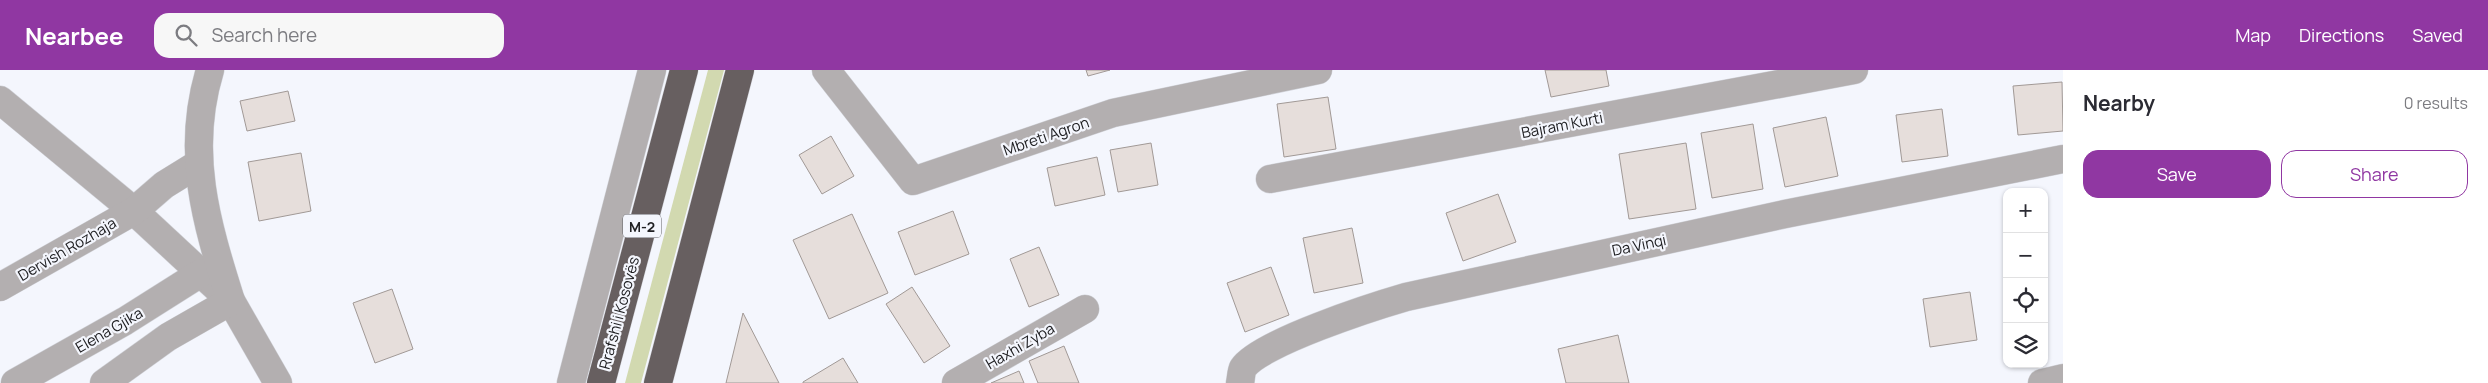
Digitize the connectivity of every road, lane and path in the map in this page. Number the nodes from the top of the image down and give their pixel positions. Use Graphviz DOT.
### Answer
graph roads {
  1 [pos="210,70"];
  2 [pos="652,70"];
  3 [pos="684,70"];
  4 [pos="740,70"];
  5 [pos="826,70"];
  6 [pos="1318,70"];
  7 [pos="1854,70"];
  8 [pos="4,109"];
  9 [pos="2063,159"];
  10 [pos="198,164"];
  11 [pos="1270,179"];
  12 [pos="134,211"];
  13 [pos="201,274"];
  14 [pos="0,287"];
  15 [pos="231,301"];
  16 [pos="1085,309"];
  17 [pos="2063,378"];
  18 [pos="15,383"];
  19 [pos="104,383"];
  20 [pos="278,383"];
  21 [pos="571,383"];
  22 [pos="601,383"];
  23 [pos="658,383"];
  24 [pos="956,383"];
  25 [pos="1240,383"];
  26 [pos="2042,383"];
  1 -- 10 [label="street"];
  2 -- 21 [label="street, Rrafshi i Kosovës"];
  3 -- 22 [label="highway, Rrafshi i Kosovës / M-2"];
  4 -- 23 [label="highway"];
  5 -- 6 [label="street, Mbreti Agron"];
  7 -- 11 [label="street, Bajram Kurti"];
  8 -- 12 [label="street"];
  9 -- 25 [label="street, Da Vinqi"];
  10 -- 12 [label="street"];
  10 -- 15 [label="street"];
  12 -- 13 [label="street"];
  12 -- 14 [label="street, Dervish Rozhaja"];
  13 -- 15 [label="street"];
  13 -- 18 [label="street, Elena Gjika"];
  15 -- 19 [label="street"];
  15 -- 20 [label="street"];
  16 -- 24 [label="street, Haxhi Zyba"];
  17 -- 26 [label="street"];
}
